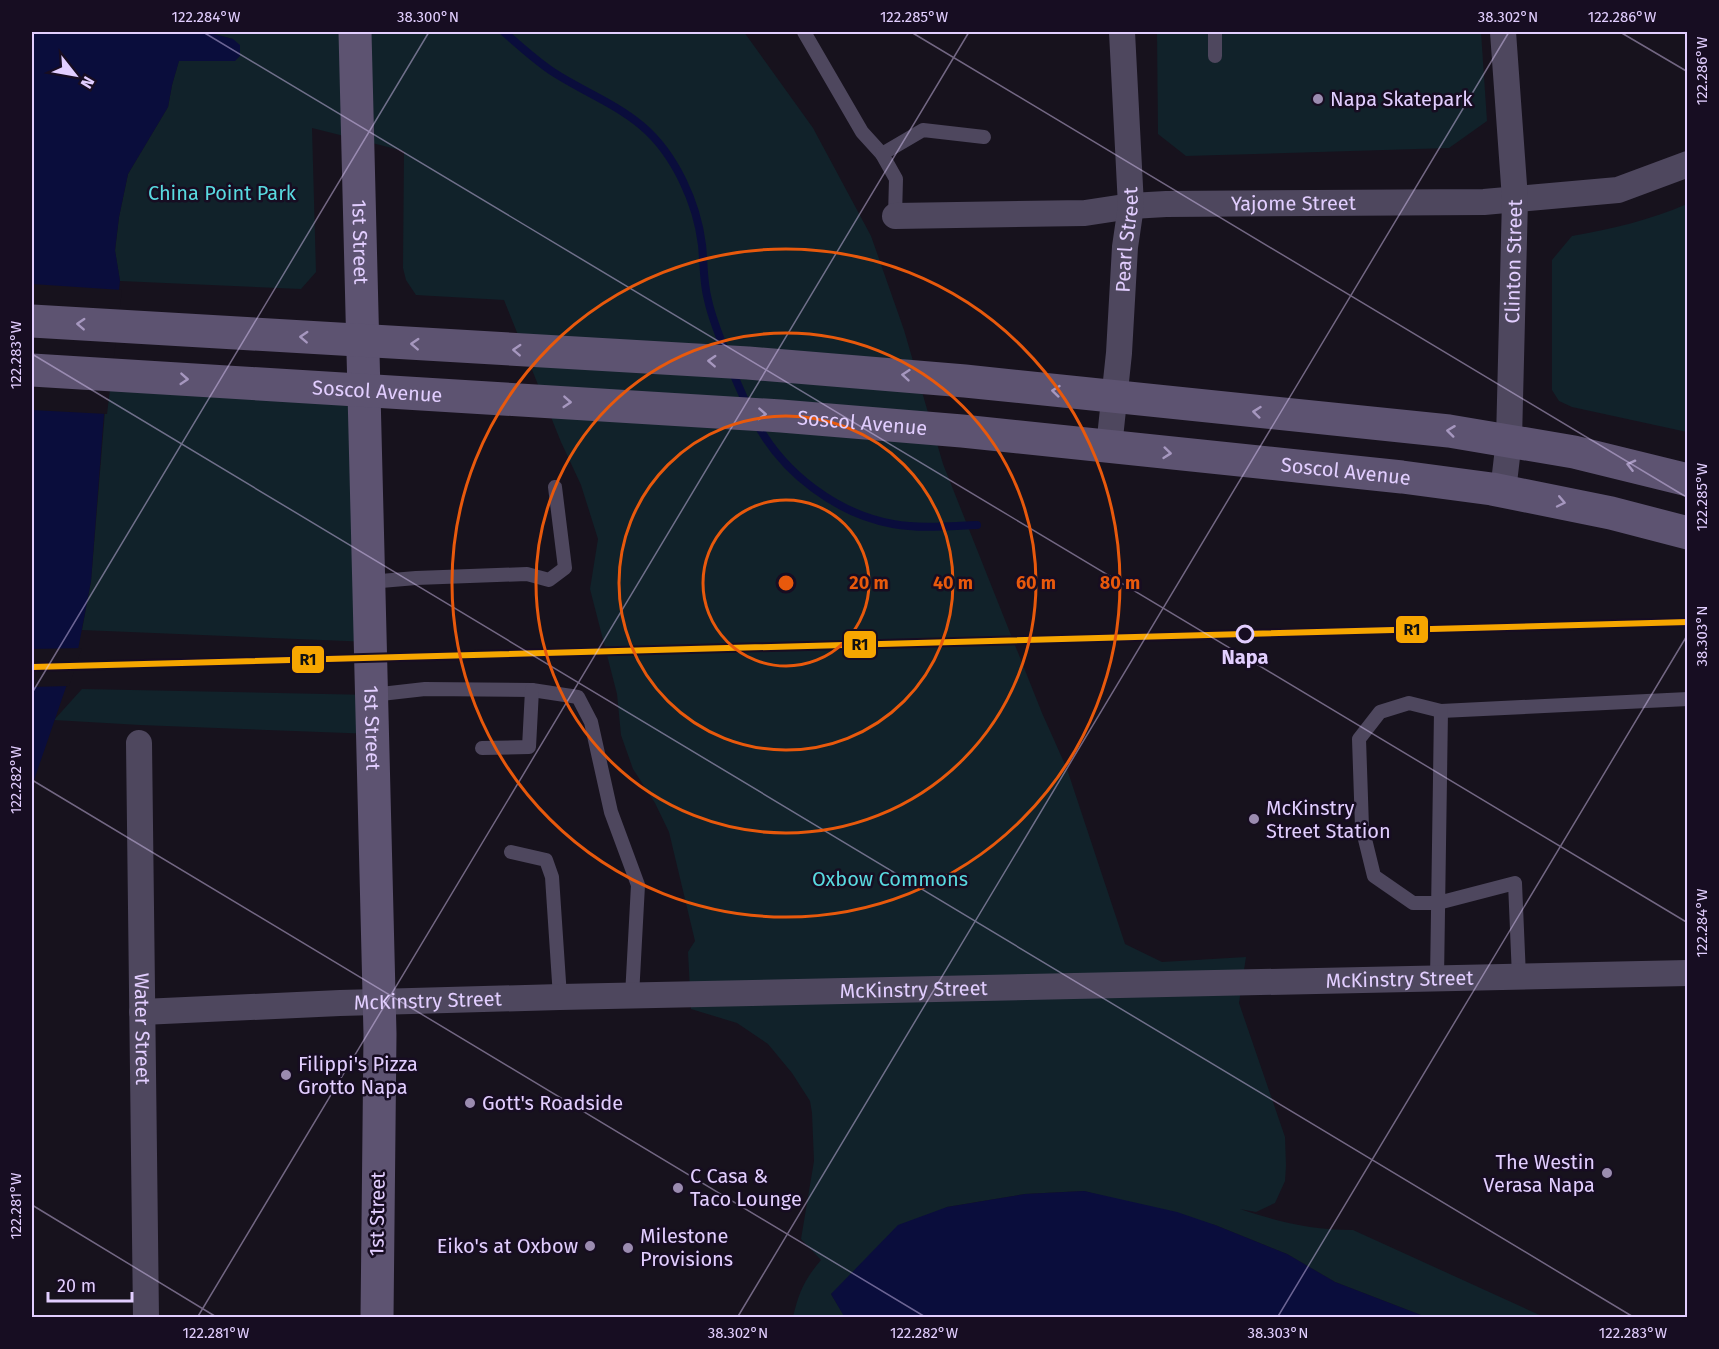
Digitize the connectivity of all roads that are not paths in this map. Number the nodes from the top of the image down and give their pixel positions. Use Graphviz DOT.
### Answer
graph roads {
  1 [pos="355,32"];
  2 [pos="804,32"];
  3 [pos="1122,32"];
  4 [pos="1215,32"];
  5 [pos="1503,32"];
  6 [pos="1215,56"];
  7 [pos="984,137"];
  8 [pos="882,154"];
  9 [pos="1688,164"];
  10 [pos="1515,200"];
  11 [pos="1131,206"];
  12 [pos="895,216"];
  13 [pos="32,321"];
  14 [pos="363,340"];
  15 [pos="32,370"];
  16 [pos="364,391"];
  17 [pos="1114,397"];
  18 [pos="1509,440"];
  19 [pos="1109,447"];
  20 [pos="1688,480"];
  21 [pos="555,487"];
  22 [pos="1503,491"];
  23 [pos="1688,533"];
  24 [pos="369,582"];
  25 [pos="532,690"];
  26 [pos="372,695"];
  27 [pos="1688,699"];
  28 [pos="1441,711"];
  29 [pos="139,743"];
  30 [pos="482,748"];
  31 [pos="511,852"];
  32 [pos="1438,903"];
  33 [pos="1688,973"];
  34 [pos="1519,977"];
  35 [pos="1437,979"];
  36 [pos="632,996"];
  37 [pos="560,997"];
  38 [pos="378,1002"];
  39 [pos="142,1012"];
  40 [pos="146,1317"];
  41 [pos="377,1317"];
  1 -- 14 [label="main road, 1st Street"];
  2 -- 8 [label="lane"];
  3 -- 11 [label="street, Pearl Street"];
  4 -- 6 [label="lane"];
  5 -- 10 [label="street, Clinton Street"];
  7 -- 8 [label="lane"];
  8 -- 12 [label="lane"];
  9 -- 10 [label="street, Yajome Street"];
  10 -- 11 [label="street, Yajome Street"];
  10 -- 18 [label="street, Clinton Street"];
  11 -- 12 [label="street, Yajome Street"];
  11 -- 17 [label="street, Pearl Street"];
  14 -- 13 [label="main road, one-way"];
  14 -- 16 [label="main road, 1st Street"];
  17 -- 14 [label="main road, one-way"];
  15 -- 16 [label="main road, Soscol Avenue, one-way"];
  16 -- 19 [label="main road, Soscol Avenue, one-way"];
  16 -- 24 [label="main road, 1st Street"];
  18 -- 17 [label="main road, one-way"];
  17 -- 19 [label="street, Pearl Street"];
  20 -- 18 [label="main road, one-way"];
  18 -- 22 [label="street, Clinton Street"];
  19 -- 22 [label="main road, Soscol Avenue, one-way"];
  21 -- 24 [label="lane"];
  22 -- 23 [label="main road, Soscol Avenue, one-way"];
  24 -- 26 [label="main road, 1st Street"];
  25 -- 26 [label="lane"];
  25 -- 30 [label="lane"];
  25 -- 36 [label="lane"];
  26 -- 38 [label="main road, 1st Street"];
  27 -- 28 [label="lane"];
  28 -- 32 [label="lane"];
  28 -- 32 [label="lane"];
  29 -- 39 [label="street, Water Street"];
  31 -- 37 [label="lane"];
  32 -- 34 [label="lane"];
  32 -- 35 [label="lane"];
  33 -- 34 [label="street, McKinstry Street"];
  34 -- 35 [label="street, McKinstry Street"];
  35 -- 36 [label="street, McKinstry Street"];
  36 -- 37 [label="street, McKinstry Street"];
  37 -- 38 [label="street, McKinstry Street"];
  38 -- 39 [label="street, McKinstry Street"];
  38 -- 41 [label="main road, 1st Street"];
  39 -- 40 [label="street, Water Street"];
}
